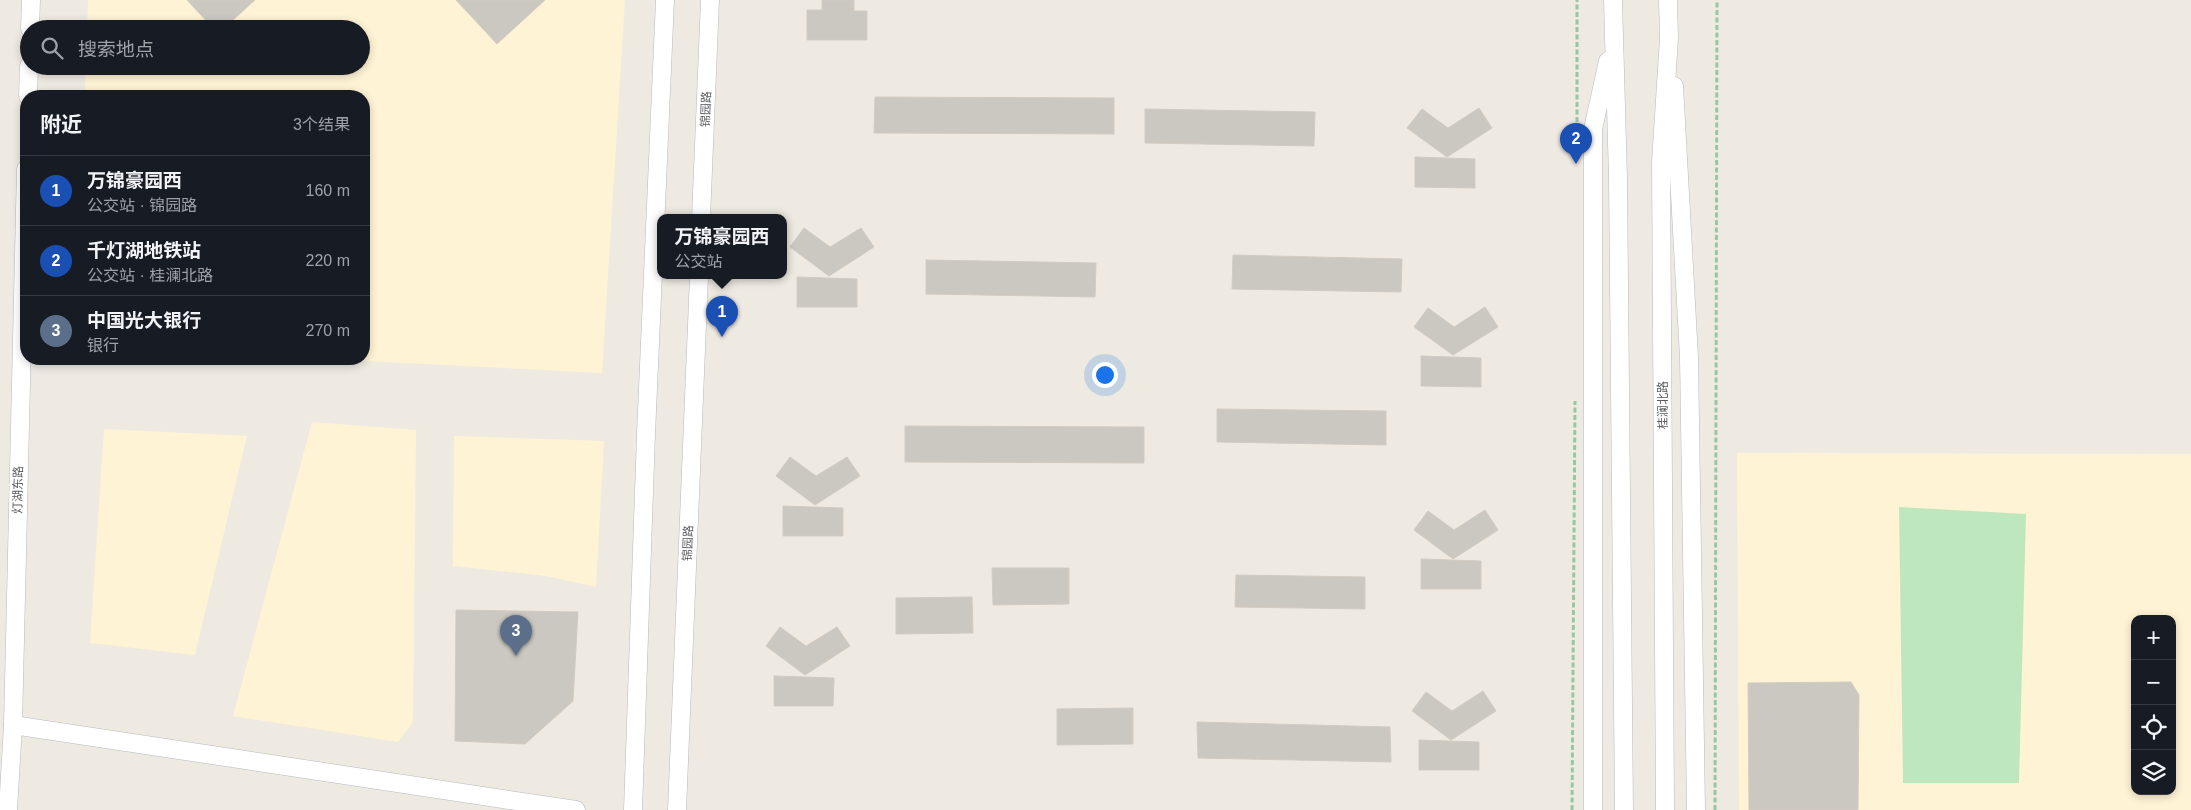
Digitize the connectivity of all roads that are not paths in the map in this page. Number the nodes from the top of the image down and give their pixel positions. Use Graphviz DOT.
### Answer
graph roads {
  1 [pos="31,0"];
  2 [pos="665,0"];
  3 [pos="710,0"];
  4 [pos="1613,0"];
  5 [pos="1668,0"];
  6 [pos="30,20"];
  7 [pos="1614,33"];
  8 [pos="1669,38"];
  9 [pos="29,75"];
  10 [pos="28,90"];
  11 [pos="701,214"];
  12 [pos="699,279"];
  13 [pos="21,365"];
  14 [pos="13,725"];
  15 [pos="8,810"];
  16 [pos="576,810"];
  17 [pos="633,810"];
  18 [pos="677,810"];
  19 [pos="1593,810"];
  20 [pos="1624,810"];
  21 [pos="1665,810"];
  22 [pos="1696,810"];
  1 -- 6 [label="main road"];
  2 -- 17 [label="main road"];
  3 -- 11 [label="main road, 锦园路"];
  4 -- 7 [label="main road"];
  5 -- 8 [label="main road, 桂澜北路"];
  7 -- 19 [label="main road"];
  7 -- 20 [label="main road"];
  8 -- 21 [label="main road, 桂澜北路"];
  8 -- 22 [label="main road"];
  9 -- 10 [label="main road"];
  12 -- 18 [label="main road, 锦园路"];
  13 -- 14 [label="main road, 灯湖东路"];
  14 -- 15 [label="main road, 灯湖东路"];
  14 -- 16 [label="main road"];
}
